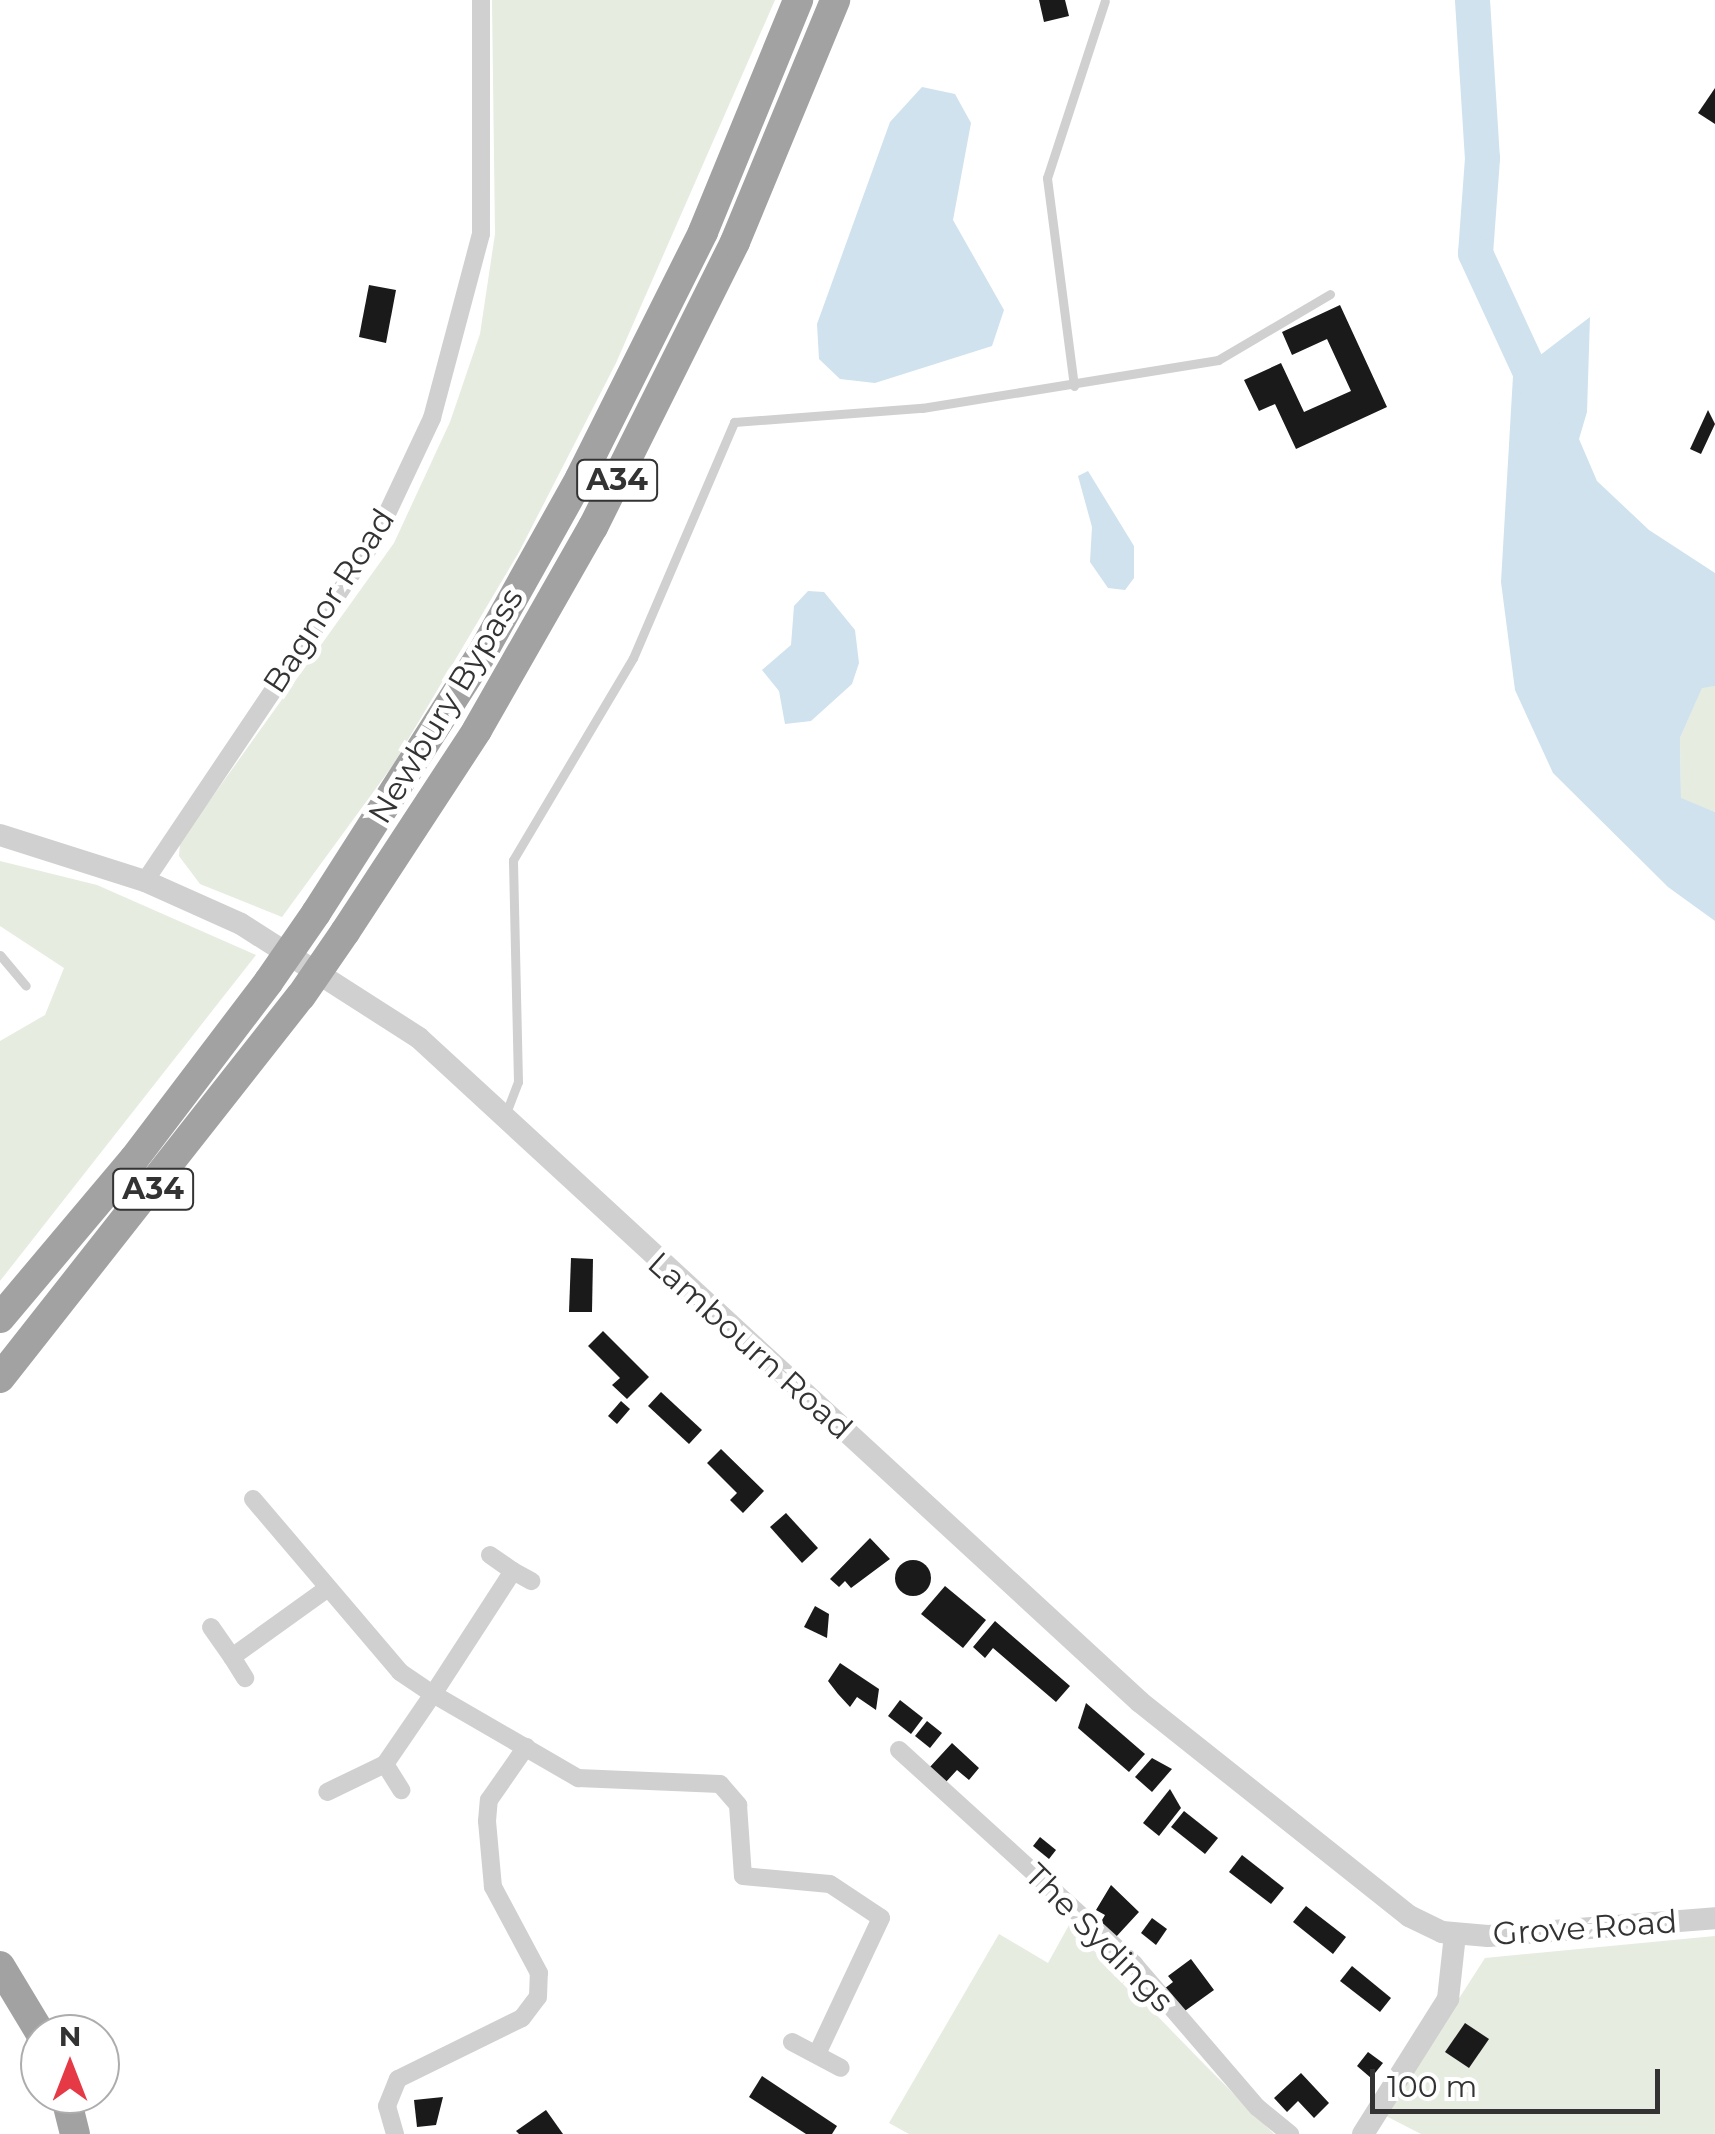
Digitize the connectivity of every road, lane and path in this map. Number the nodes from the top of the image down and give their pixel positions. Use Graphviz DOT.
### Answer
graph roads {
  1 [pos="482,0"];
  2 [pos="798,0"];
  3 [pos="835,0"];
  4 [pos="1105,2"];
  5 [pos="1330,294"];
  6 [pos="1074,386"];
  7 [pos="0,834"];
  8 [pos="144,881"];
  9 [pos="0,955"];
  10 [pos="26,986"];
  11 [pos="504,1115"];
  12 [pos="0,1318"];
  13 [pos="0,1378"];
  14 [pos="252,1499"];
  15 [pos="490,1556"];
  16 [pos="513,1570"];
  17 [pos="531,1581"];
  18 [pos="328,1588"];
  19 [pos="211,1627"];
  20 [pos="232,1657"];
  21 [pos="245,1678"];
  22 [pos="433,1694"];
  23 [pos="526,1747"];
  24 [pos="900,1750"];
  25 [pos="385,1764"];
  26 [pos="401,1790"];
  27 [pos="327,1792"];
  28 [pos="1715,1918"];
  29 [pos="1455,1935"];
  30 [pos="0,1966"];
  31 [pos="29,2014"];
  32 [pos="792,2042"];
  33 [pos="816,2054"];
  34 [pos="842,2068"];
  35 [pos="395,2134"];
  36 [pos="1290,2134"];
  37 [pos="1363,2134"];
  1 -- 8 [label="street, Bagnor Road"];
  2 -- 12 [label="highway, Newbury Bypass / A34, bridge"];
  3 -- 13 [label="highway, Newbury Bypass / A34, bridge"];
  4 -- 6 [label="lane"];
  5 -- 6 [label="lane"];
  6 -- 11 [label="lane"];
  7 -- 8 [label="street, Lambourn Road"];
  8 -- 11 [label="street, Lambourn Road"];
  9 -- 10 [label="lane"];
  11 -- 29 [label="street, Lambourn Road"];
  14 -- 18 [label="street"];
  15 -- 16 [label="street"];
  16 -- 17 [label="street"];
  16 -- 22 [label="street"];
  18 -- 20 [label="street"];
  18 -- 22 [label="street"];
  19 -- 20 [label="street"];
  20 -- 21 [label="street"];
  22 -- 23 [label="street"];
  22 -- 25 [label="street"];
  23 -- 33 [label="street"];
  23 -- 35 [label="street"];
  24 -- 36 [label="street, The Sydings"];
  25 -- 26 [label="street"];
  25 -- 27 [label="street"];
  28 -- 29 [label="street, Grove Road"];
  29 -- 37 [label="street"];
  30 -- 31 [label="highway"];
  32 -- 33 [label="street"];
  33 -- 34 [label="street"];
}
